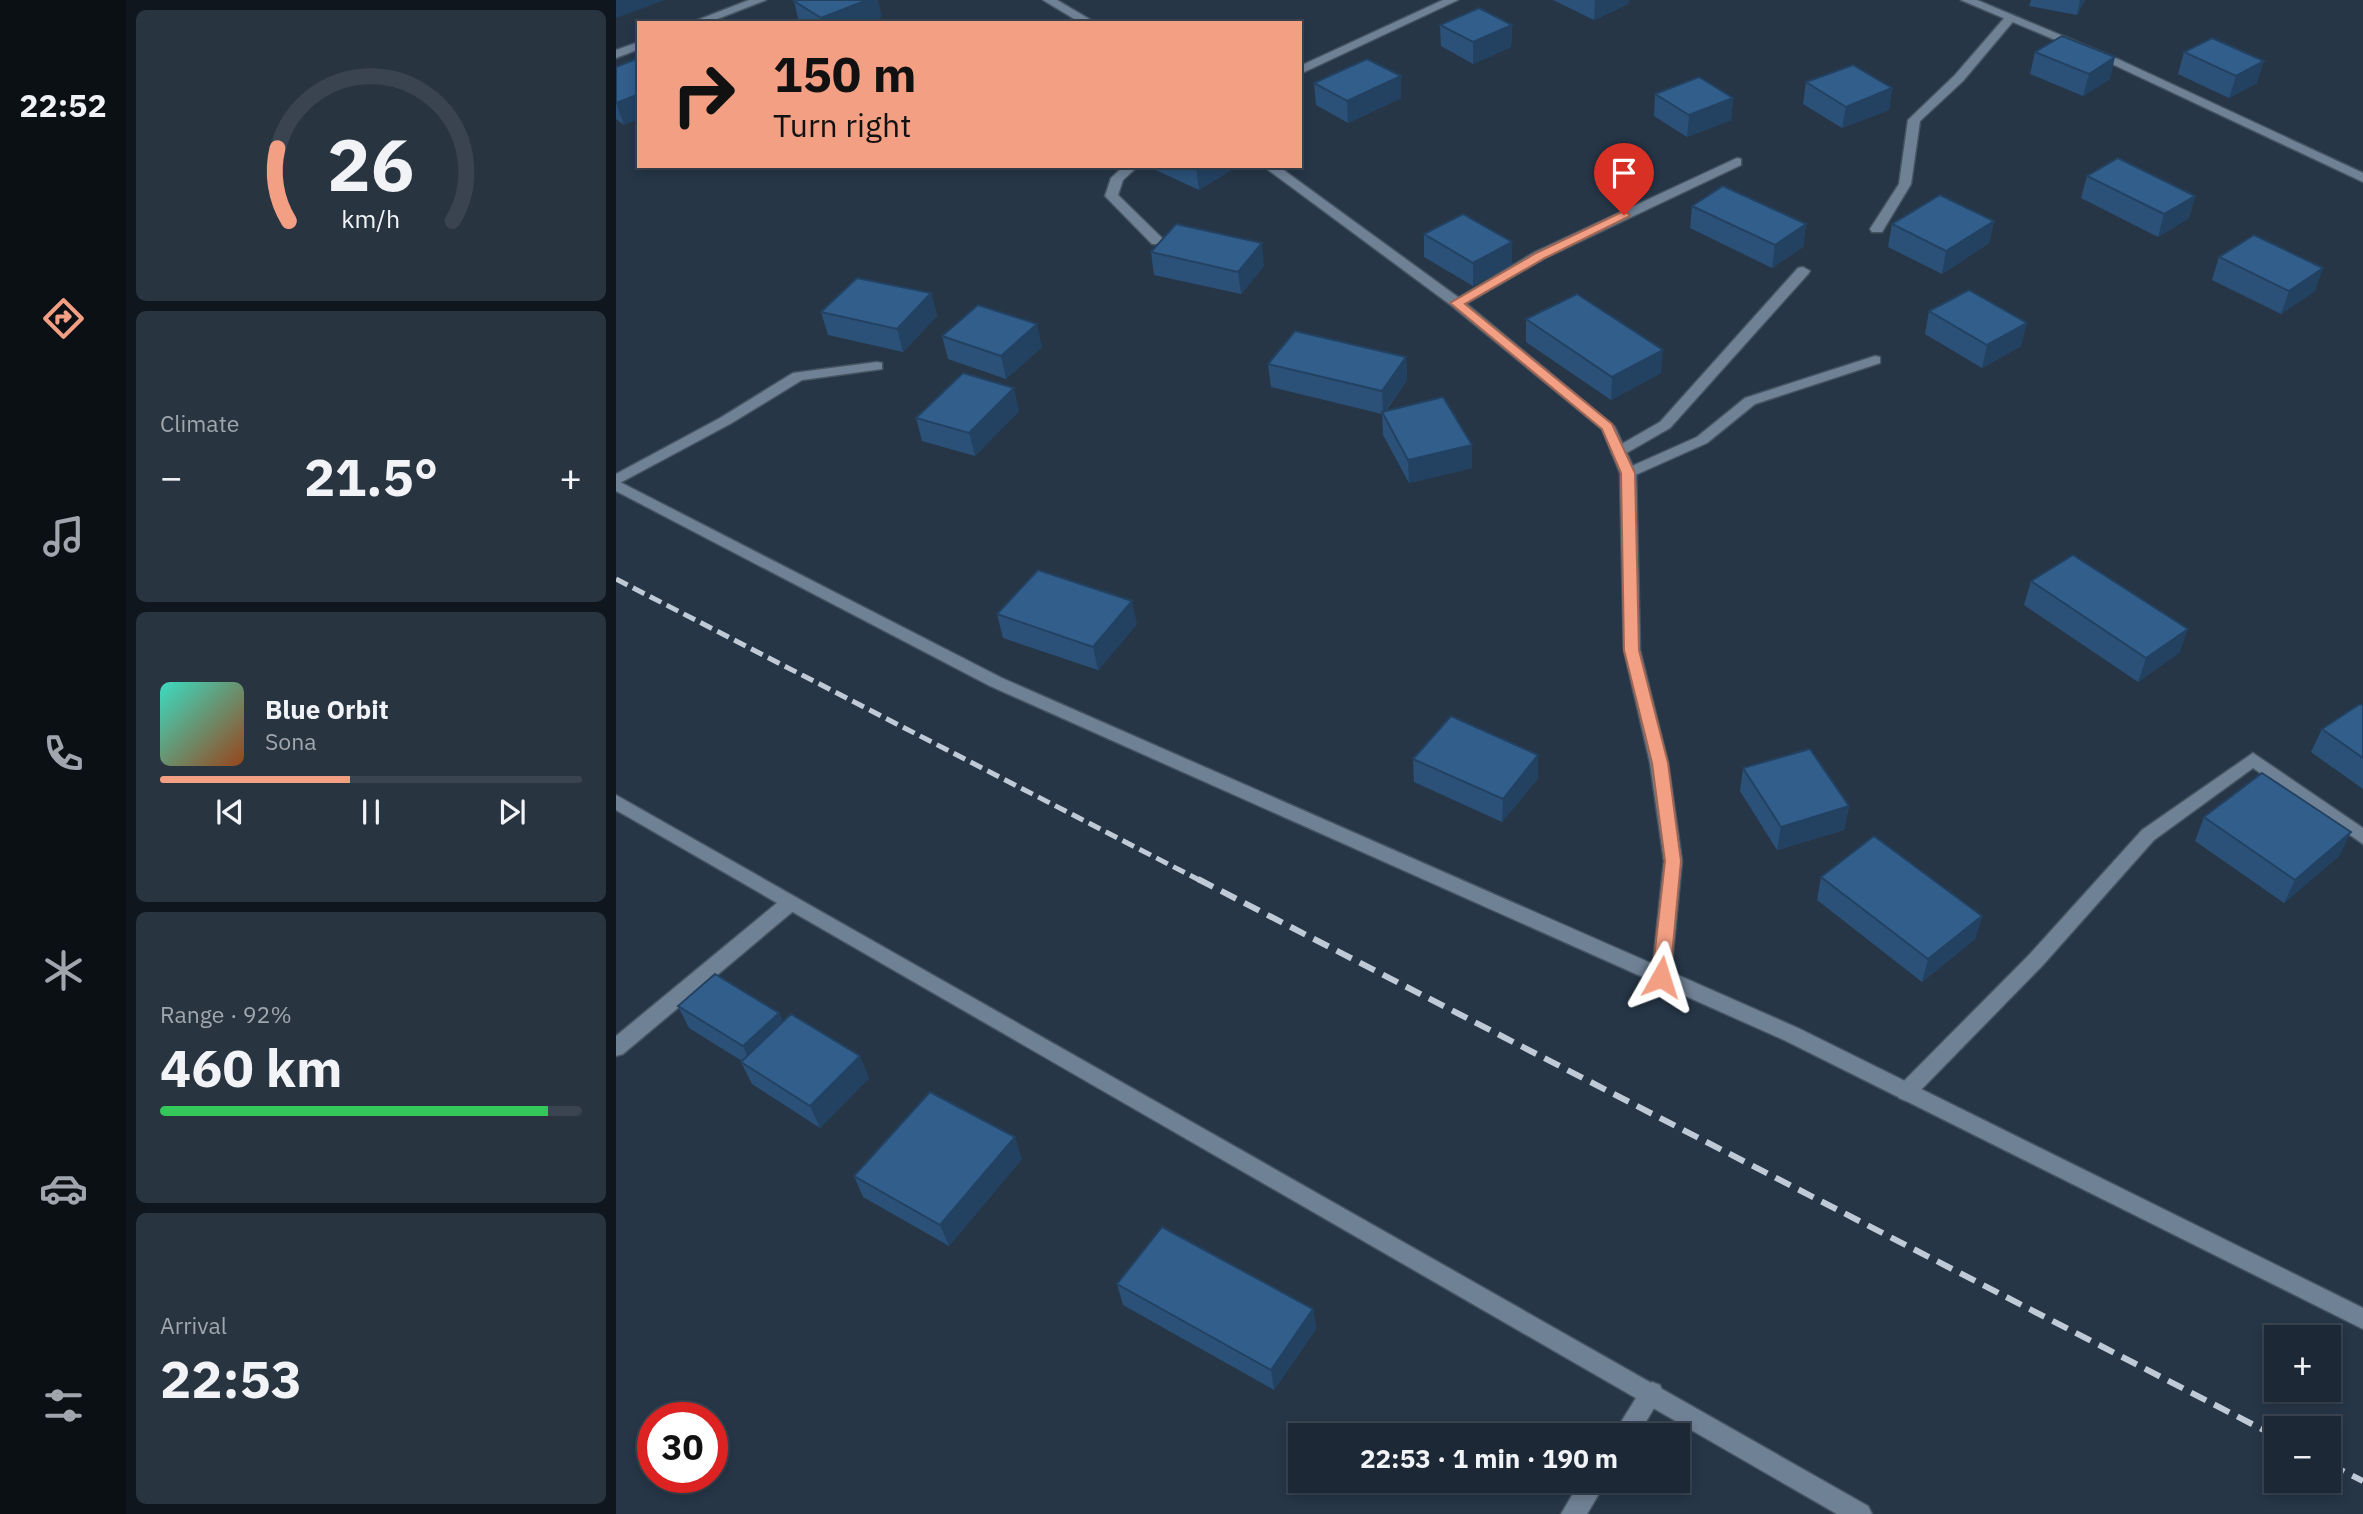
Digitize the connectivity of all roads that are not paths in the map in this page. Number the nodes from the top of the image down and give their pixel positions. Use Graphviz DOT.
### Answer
graph roads {
  1 [pos="760,0"];
  2 [pos="1049,0"];
  3 [pos="1452,0"];
  4 [pos="1967,0"];
  5 [pos="2011,18"];
  6 [pos="702,21"];
  7 [pos="1086,21"];
  8 [pos="637,46"];
  9 [pos="616,54"];
  10 [pos="1302,70"];
  11 [pos="1737,162"];
  12 [pos="1130,168"];
  13 [pos="1272,168"];
  14 [pos="2363,178"];
  15 [pos="1877,229"];
  16 [pos="1157,240"];
  17 [pos="1803,271"];
  18 [pos="1457,303"];
  19 [pos="1875,360"];
  20 [pos="877,366"];
  21 [pos="1618,452"];
  22 [pos="1628,473"];
  23 [pos="616,482"];
  24 [pos="616,802"];
  25 [pos="2363,837"];
  26 [pos="790,903"];
  27 [pos="1661,977"];
  28 [pos="616,1048"];
  29 [pos="1906,1092"];
  30 [pos="2363,1319"];
  31 [pos="1652,1393"];
  32 [pos="1633,1423"];
  33 [pos="1587,1493"];
  34 [pos="1573,1514"];
  35 [pos="1860,1514"];
  1 -- 6 [label="street"];
  2 -- 7 [label="street"];
  3 -- 10 [label="street"];
  4 -- 5 [label="street"];
  5 -- 14 [label="street"];
  5 -- 15 [label="street"];
  8 -- 9 [label="street"];
  11 -- 18 [label="street"];
  12 -- 16 [label="street"];
  13 -- 18 [label="street"];
  17 -- 21 [label="street"];
  18 -- 21 [label="street"];
  19 -- 22 [label="street"];
  20 -- 23 [label="street"];
  21 -- 22 [label="street"];
  22 -- 27 [label="street"];
  23 -- 27 [label="street"];
  24 -- 26 [label="street"];
  25 -- 29 [label="street"];
  26 -- 28 [label="street"];
  26 -- 31 [label="street"];
  27 -- 29 [label="street"];
  29 -- 30 [label="street"];
  31 -- 32 [label="street"];
  31 -- 35 [label="street"];
  33 -- 34 [label="street"];
}
